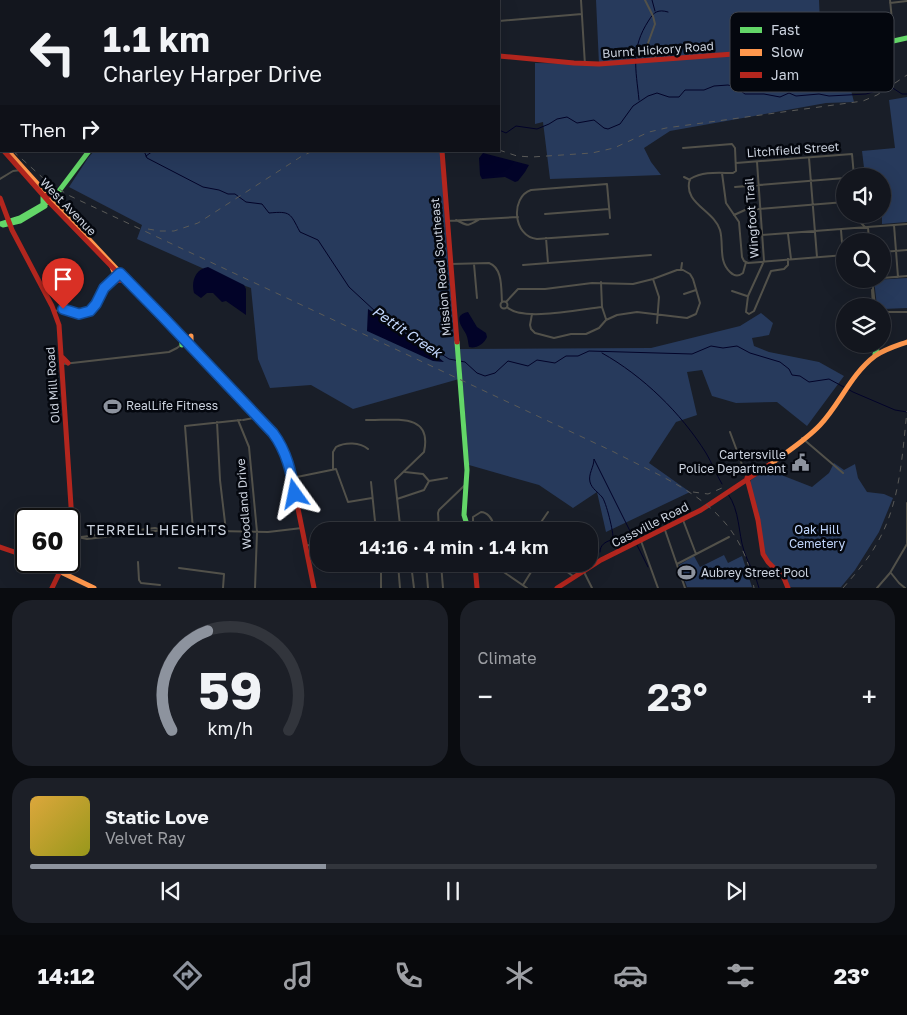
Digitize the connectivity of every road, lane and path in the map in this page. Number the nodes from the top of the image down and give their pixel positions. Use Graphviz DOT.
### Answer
graph roads {
  1 [pos="581,0"];
  2 [pos="645,0"];
  3 [pos="890,1"];
  4 [pos="907,1"];
  5 [pos="582,14"];
  6 [pos="500,20"];
  7 [pos="907,38"];
  8 [pos="894,42"];
  9 [pos="730,55"];
  10 [pos="500,56"];
  11 [pos="655,60"];
  12 [pos="585,64"];
  13 [pos="683,148"];
  14 [pos="5,152"];
  15 [pos="9,152"];
  16 [pos="88,152"];
  17 [pos="442,152"];
  18 [pos="809,158"];
  19 [pos="757,162"];
  20 [pos="736,163"];
  21 [pos="15,164"];
  22 [pos="853,168"];
  23 [pos="21,170"];
  24 [pos="13,171"];
  25 [pos="722,173"];
  26 [pos="684,177"];
  27 [pos="0,179"];
  28 [pos="836,179"];
  29 [pos="690,180"];
  30 [pos="811,181"];
  31 [pos="759,185"];
  32 [pos="734,187"];
  33 [pos="44,194"];
  34 [pos="0,198"];
  35 [pos="52,201"];
  36 [pos="836,203"];
  37 [pos="813,205"];
  38 [pos="609,208"];
  39 [pos="760,208"];
  40 [pos="545,214"];
  41 [pos="734,215"];
  42 [pos="518,217"];
  43 [pos="610,218"];
  44 [pos="455,220"];
  45 [pos="480,220"];
  46 [pos="447,221"];
  47 [pos="6,222"];
  48 [pos="861,223"];
  49 [pos="907,224"];
  50 [pos="894,225"];
  51 [pos="866,227"];
  52 [pos="841,229"];
  53 [pos="815,231"];
  54 [pos="788,233"];
  55 [pos="841,233"];
  56 [pos="867,233"];
  57 [pos="608,234"];
  58 [pos="762,235"];
  59 [pos="546,238"];
  60 [pos="907,250"];
  61 [pos="891,251"];
  62 [pos="896,251"];
  63 [pos="651,255"];
  64 [pos="836,256"];
  65 [pos="816,257"];
  66 [pos="789,259"];
  67 [pos="764,261"];
  68 [pos="746,262"];
  69 [pos="548,263"];
  70 [pos="682,263"];
  71 [pos="474,264"];
  72 [pos="450,265"];
  73 [pos="523,265"];
  74 [pos="112,268"];
  75 [pos="681,270"];
  76 [pos="121,274"];
  77 [pos="907,276"];
  78 [pos="891,277"];
  79 [pos="898,277"];
  80 [pos="653,279"];
  81 [pos="114,281"];
  82 [pos="128,282"];
  83 [pos="601,282"];
  84 [pos="696,290"];
  85 [pos="732,291"];
  86 [pos="684,294"];
  87 [pos="748,296"];
  88 [pos="477,298"];
  89 [pos="502,302"];
  90 [pos="506,302"];
  91 [pos="507,307"];
  92 [pos="602,307"];
  93 [pos="57,310"];
  94 [pos="891,312"];
  95 [pos="907,312"];
  96 [pos="532,314"];
  97 [pos="658,315"];
  98 [pos="606,320"];
  99 [pos="657,323"];
  100 [pos="183,339"];
  101 [pos="907,341"];
  102 [pos="891,345"];
  103 [pos="192,347"];
  104 [pos="875,353"];
  105 [pos="66,363"];
  106 [pos="256,418"];
  107 [pos="241,420"];
  108 [pos="366,420"];
  109 [pos="217,422"];
  110 [pos="730,432"];
  111 [pos="803,440"];
  112 [pos="368,449"];
  113 [pos="332,469"];
  114 [pos="405,472"];
  115 [pos="843,473"];
  116 [pos="292,478"];
  117 [pos="447,478"];
  118 [pos="747,479"];
  119 [pos="429,481"];
  120 [pos="371,482"];
  121 [pos="467,484"];
  122 [pos="372,498"];
  123 [pos="397,499"];
  124 [pos="907,503"];
  125 [pos="71,508"];
  126 [pos="548,512"];
  127 [pos="907,515"];
  128 [pos="683,520"];
  129 [pos="375,522"];
  130 [pos="400,522"];
  131 [pos="438,522"];
  132 [pos="466,522"];
  133 [pos="473,522"];
  134 [pos="493,522"];
  135 [pos="541,522"];
  136 [pos="302,528"];
  137 [pos="193,530"];
  138 [pos="665,530"];
  139 [pos="226,531"];
  140 [pos="256,532"];
  141 [pos="80,537"];
  142 [pos="729,537"];
  143 [pos="641,541"];
  144 [pos="907,544"];
  145 [pos="310,545"];
  146 [pos="305,546"];
  147 [pos="0,547"];
  148 [pos="15,552"];
  149 [pos="907,552"];
  150 [pos="902,553"];
  151 [pos="696,554"];
  152 [pos="138,562"];
  153 [pos="598,563"];
  154 [pos="677,564"];
  155 [pos="178,568"];
  156 [pos="381,572"];
  157 [pos="399,572"];
  158 [pos="412,572"];
  159 [pos="427,572"];
  160 [pos="442,572"];
  161 [pos="476,572"];
  162 [pos="531,572"];
  163 [pos="568,572"];
  164 [pos="581,572"];
  165 [pos="584,572"];
  166 [pos="60,573"];
  167 [pos="62,573"];
  168 [pos="506,573"];
  169 [pos="890,573"];
  170 [pos="574,576"];
  171 [pos="523,585"];
  172 [pos="158,586"];
  173 [pos="52,588"];
  174 [pos="94,588"];
  175 [pos="223,588"];
  176 [pos="255,588"];
  177 [pos="314,588"];
  178 [pos="381,588"];
  179 [pos="400,588"];
  180 [pos="414,588"];
  181 [pos="428,588"];
  182 [pos="443,588"];
  183 [pos="477,588"];
  184 [pos="527,588"];
  185 [pos="557,588"];
  186 [pos="592,588"];
  187 [pos="658,588"];
  188 [pos="685,588"];
  189 [pos="788,588"];
  190 [pos="877,588"];
  191 [pos="905,588"];
  1 -- 5 [label="street"];
  2 -- 11 [label="street"];
  3 -- 4 [label="street"];
  5 -- 6 [label="street"];
  5 -- 12 [label="street"];
  7 -- 8 [label="main road, Burnt Hickory Road"];
  9 -- 11 [label="main road, Burnt Hickory Road"];
  10 -- 12 [label="main road, Burnt Hickory Road"];
  11 -- 12 [label="main road, Burnt Hickory Road"];
  13 -- 20 [label="street"];
  14 -- 21 [label="main road, West Avenue"];
  15 -- 33 [label="main road, West Avenue"];
  16 -- 35 [label="main road"];
  17 -- 46 [label="main road, Mission Road Southeast"];
  18 -- 19 [label="street, Litchfield Street"];
  18 -- 22 [label="street, Litchfield Street"];
  18 -- 30 [label="street"];
  19 -- 20 [label="street, Litchfield Street"];
  19 -- 31 [label="street, Wingfoot Trail"];
  20 -- 25 [label="street"];
  21 -- 23 [label="main road, West Avenue"];
  21 -- 24 [label="street"];
  23 -- 24 [label="street"];
  23 -- 33 [label="main road, West Avenue"];
  24 -- 27 [label="street"];
  25 -- 29 [label="street"];
  25 -- 41 [label="street"];
  26 -- 29 [label="street"];
  28 -- 30 [label="street"];
  29 -- 68 [label="street"];
  30 -- 31 [label="street"];
  30 -- 37 [label="street"];
  31 -- 32 [label="street"];
  31 -- 39 [label="street, Wingfoot Trail"];
  33 -- 35 [label="main road, West Avenue"];
  33 -- 35 [label="main road"];
  34 -- 47 [label="main road"];
  35 -- 47 [label="main road"];
  35 -- 74 [label="main road, West Avenue"];
  35 -- 76 [label="main road, West Avenue"];
  36 -- 37 [label="street"];
  37 -- 39 [label="street"];
  37 -- 53 [label="street"];
  38 -- 40 [label="street"];
  38 -- 42 [label="street"];
  38 -- 43 [label="street"];
  39 -- 41 [label="street"];
  39 -- 58 [label="street, Wingfoot Trail"];
  41 -- 68 [label="street"];
  42 -- 45 [label="street"];
  42 -- 59 [label="street"];
  44 -- 45 [label="street"];
  44 -- 45 [label="street"];
  44 -- 46 [label="street"];
  46 -- 72 [label="main road, Mission Road Southeast"];
  47 -- 93 [label="main road"];
  48 -- 51 [label="street"];
  49 -- 50 [label="street"];
  50 -- 51 [label="street"];
  50 -- 62 [label="street"];
  51 -- 52 [label="street"];
  51 -- 56 [label="street"];
  52 -- 53 [label="street"];
  52 -- 55 [label="street"];
  53 -- 54 [label="street"];
  53 -- 65 [label="street"];
  54 -- 58 [label="street"];
  54 -- 66 [label="street"];
  57 -- 59 [label="street"];
  58 -- 67 [label="street, Wingfoot Trail"];
  59 -- 69 [label="street"];
  60 -- 62 [label="street"];
  61 -- 62 [label="street"];
  62 -- 79 [label="street"];
  63 -- 69 [label="street"];
  64 -- 65 [label="street"];
  65 -- 66 [label="street"];
  66 -- 67 [label="street"];
  66 -- 87 [label="street, Wingfoot Trail"];
  67 -- 68 [label="street"];
  67 -- 87 [label="street, Wingfoot Trail"];
  69 -- 73 [label="street"];
  70 -- 75 [label="street"];
  71 -- 72 [label="street"];
  71 -- 88 [label="street"];
  71 -- 89 [label="street"];
  72 -- 121 [label="main road, Mission Road Southeast"];
  74 -- 76 [label="main road, West Avenue"];
  74 -- 81 [label="main road"];
  75 -- 80 [label="street"];
  75 -- 84 [label="street"];
  76 -- 81 [label="street"];
  76 -- 82 [label="main road, West Avenue"];
  77 -- 79 [label="street"];
  78 -- 79 [label="street"];
  80 -- 83 [label="street"];
  80 -- 97 [label="street"];
  81 -- 82 [label="main road"];
  81 -- 93 [label="street"];
  82 -- 100 [label="main road, West Avenue"];
  83 -- 90 [label="street"];
  83 -- 92 [label="street"];
  84 -- 86 [label="street"];
  84 -- 97 [label="street"];
  85 -- 87 [label="street"];
  89 -- 90 [label="street"];
  89 -- 91 [label="street"];
  90 -- 91 [label="street"];
  91 -- 96 [label="street"];
  92 -- 96 [label="street"];
  92 -- 98 [label="street"];
  93 -- 105 [label="main road, Old Mill Road"];
  94 -- 95 [label="street"];
  96 -- 98 [label="street"];
  97 -- 98 [label="street"];
  97 -- 99 [label="street"];
  100 -- 103 [label="main road, West Avenue"];
  100 -- 103 [label="main road"];
  100 -- 105 [label="street"];
  101 -- 102 [label="main road, Cassville Road"];
  103 -- 106 [label="main road, West Avenue"];
  104 -- 111 [label="main road, Cassville Road"];
  105 -- 125 [label="main road, Old Mill Road"];
  106 -- 107 [label="street"];
  106 -- 116 [label="main road, West Avenue"];
  107 -- 109 [label="street"];
  107 -- 140 [label="street, Woodland Drive"];
  108 -- 114 [label="street"];
  109 -- 137 [label="street"];
  109 -- 139 [label="street"];
  110 -- 118 [label="street"];
  111 -- 115 [label="street"];
  111 -- 118 [label="main road, Cassville Road"];
  112 -- 113 [label="street"];
  113 -- 116 [label="street"];
  113 -- 122 [label="street"];
  114 -- 119 [label="street"];
  114 -- 123 [label="street"];
  116 -- 136 [label="main road, West Avenue"];
  117 -- 119 [label="street"];
  118 -- 128 [label="main road, Cassville Road"];
  118 -- 189 [label="main road"];
  119 -- 123 [label="street"];
  120 -- 122 [label="street"];
  121 -- 131 [label="street"];
  121 -- 132 [label="main road, Mission Road Southeast"];
  122 -- 129 [label="street"];
  123 -- 130 [label="street"];
  124 -- 127 [label="street"];
  126 -- 135 [label="street"];
  127 -- 144 [label="street"];
  128 -- 138 [label="main road, Cassville Road"];
  128 -- 151 [label="street"];
  133 -- 134 [label="street"];
  136 -- 140 [label="street"];
  136 -- 146 [label="main road, West Avenue"];
  137 -- 139 [label="street"];
  137 -- 141 [label="street"];
  138 -- 143 [label="main road, Cassville Road"];
  138 -- 154 [label="street"];
  139 -- 140 [label="street"];
  140 -- 176 [label="street, Woodland Drive"];
  142 -- 151 [label="street"];
  143 -- 153 [label="main road, Cassville Road"];
  143 -- 187 [label="street"];
  144 -- 150 [label="street"];
  145 -- 146 [label="street"];
  146 -- 177 [label="main road, West Avenue"];
  147 -- 148 [label="main road"];
  149 -- 150 [label="street"];
  150 -- 169 [label="street"];
  151 -- 154 [label="street"];
  152 -- 172 [label="street"];
  154 -- 188 [label="street"];
  155 -- 175 [label="street"];
  156 -- 178 [label="street"];
  157 -- 179 [label="street"];
  158 -- 180 [label="street"];
  159 -- 181 [label="street"];
  160 -- 182 [label="street"];
  161 -- 183 [label="main road"];
  162 -- 171 [label="street"];
  163 -- 170 [label="street"];
  164 -- 170 [label="main road, Cassville Road"];
  165 -- 186 [label="street"];
  166 -- 173 [label="main road"];
  167 -- 174 [label="main road"];
  168 -- 171 [label="street"];
  169 -- 190 [label="street"];
  169 -- 191 [label="street"];
  170 -- 185 [label="main road, Cassville Road"];
  171 -- 184 [label="street"];
}
